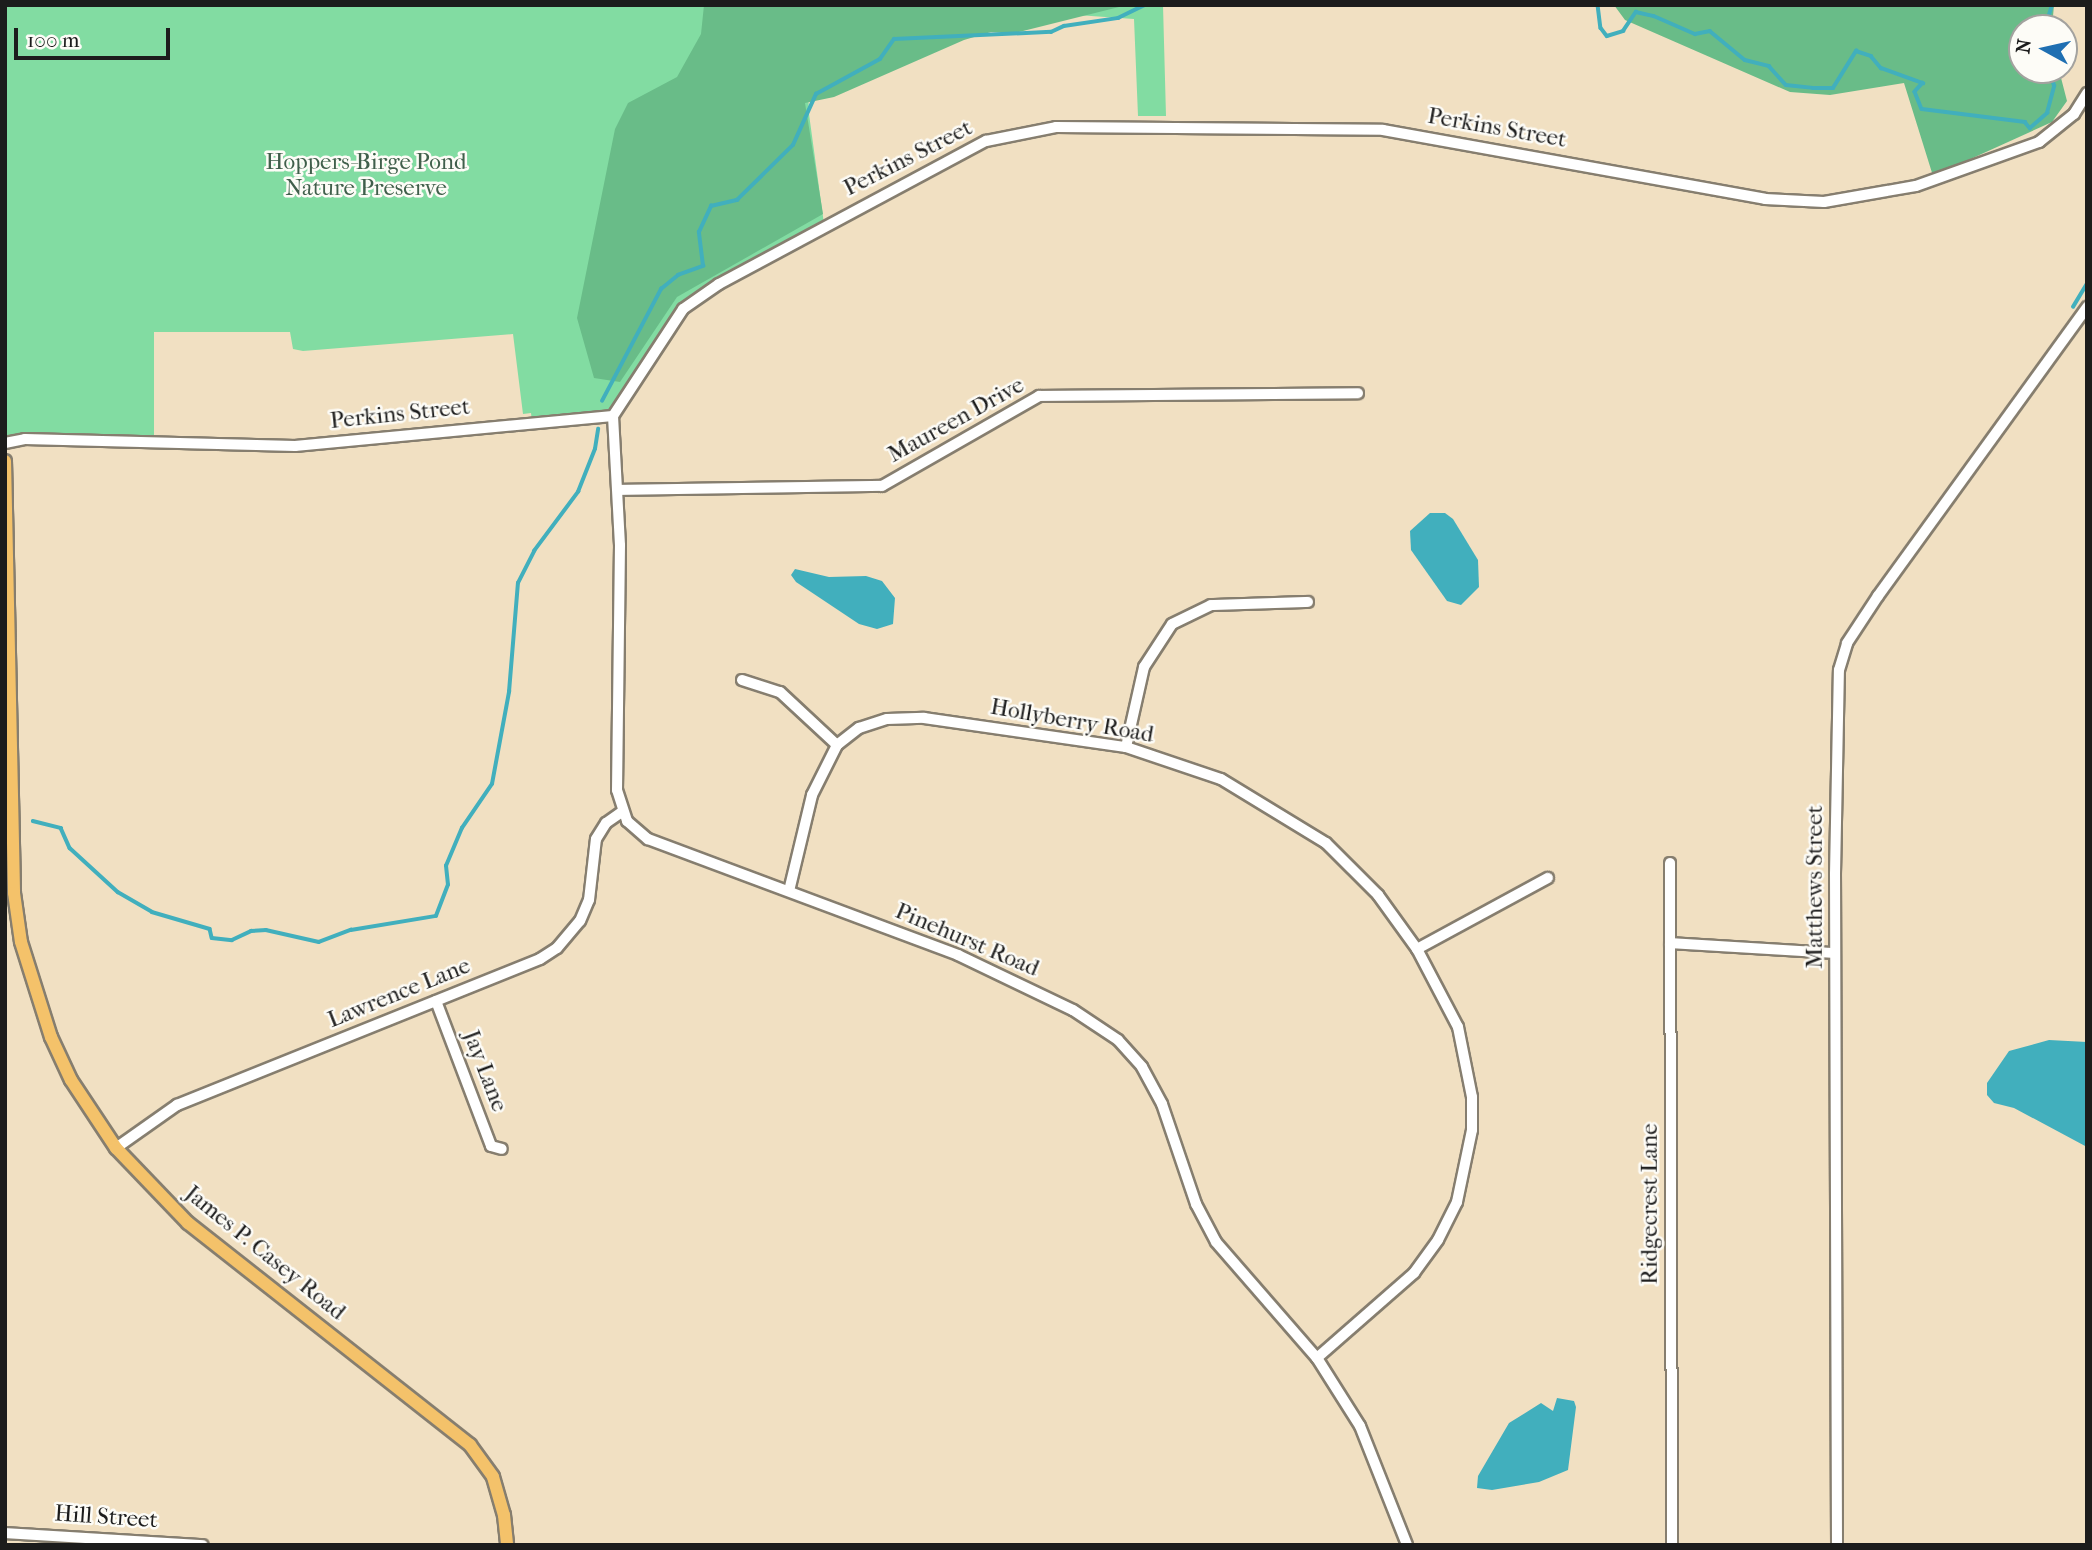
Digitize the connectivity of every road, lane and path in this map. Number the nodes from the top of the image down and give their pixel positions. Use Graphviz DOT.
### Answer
graph roads {
  1 [pos="2087,93"];
  2 [pos="2087,307"];
  3 [pos="1358,393"];
  4 [pos="613,416"];
  5 [pos="5,443"];
  6 [pos="5,461"];
  7 [pos="618,490"];
  8 [pos="1308,602"];
  9 [pos="742,680"];
  10 [pos="836,744"];
  11 [pos="1126,747"];
  12 [pos="9,798"];
  13 [pos="622,812"];
  14 [pos="1670,863"];
  15 [pos="1548,878"];
  16 [pos="789,891"];
  17 [pos="1670,943"];
  18 [pos="1417,949"];
  19 [pos="1835,953"];
  20 [pos="436,1001"];
  21 [pos="116,1148"];
  22 [pos="502,1149"];
  23 [pos="1317,1358"];
  24 [pos="5,1533"];
  25 [pos="203,1545"];
  26 [pos="507,1545"];
  27 [pos="1407,1545"];
  28 [pos="1672,1545"];
  29 [pos="1837,1545"];
  1 -- 4 [label="street, Perkins Street"];
  2 -- 19 [label="street, Matthews Street"];
  3 -- 7 [label="street, Maureen Drive"];
  4 -- 5 [label="street, Perkins Street"];
  4 -- 7 [label="street"];
  6 -- 12 [label="main road, James P. Casey Road"];
  7 -- 13 [label="street"];
  8 -- 11 [label="street"];
  9 -- 10 [label="street"];
  10 -- 11 [label="street, Hollyberry Road"];
  10 -- 16 [label="street"];
  11 -- 18 [label="street, Hollyberry Road"];
  12 -- 21 [label="main road, James P. Casey Road"];
  13 -- 16 [label="street, Pinehurst Road"];
  13 -- 20 [label="street, Lawrence Lane"];
  14 -- 17 [label="street, Ridgecrest Lane"];
  15 -- 18 [label="street"];
  16 -- 23 [label="street, Pinehurst Road"];
  17 -- 19 [label="street"];
  17 -- 28 [label="street, Ridgecrest Lane"];
  18 -- 23 [label="street, Hollyberry Road"];
  19 -- 29 [label="street, Matthews Street"];
  20 -- 21 [label="street, Lawrence Lane"];
  20 -- 22 [label="street, Jay Lane"];
  21 -- 26 [label="main road, James P. Casey Road"];
  23 -- 27 [label="street, Pinehurst Road"];
  24 -- 25 [label="street, Hill Street"];
}
